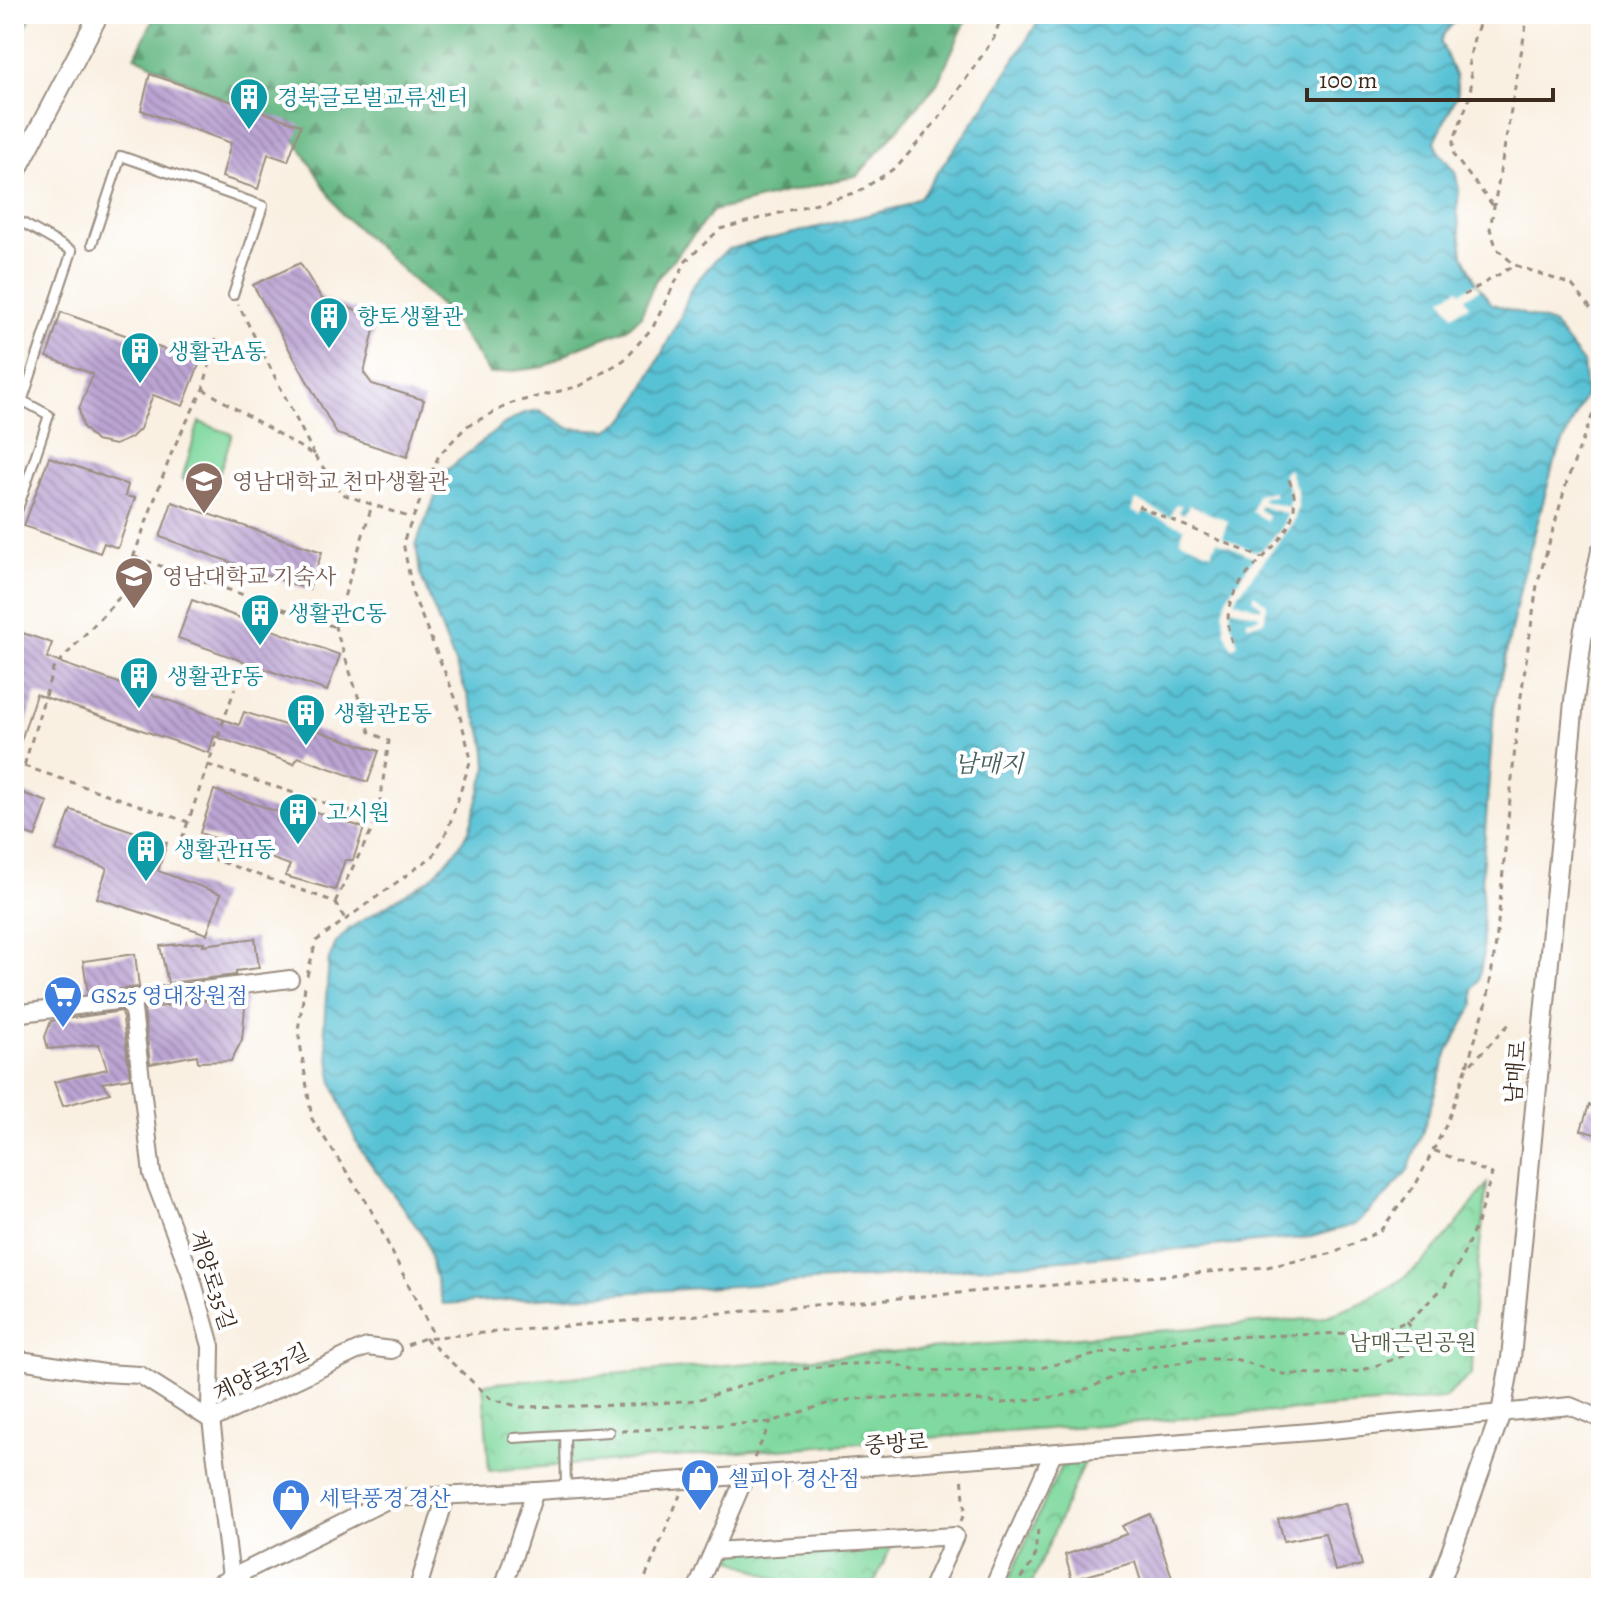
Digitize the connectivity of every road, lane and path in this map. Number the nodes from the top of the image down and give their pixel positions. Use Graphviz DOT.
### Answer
graph roads {
  1 [pos="16,14"];
  2 [pos="99,14"];
  3 [pos="1002,14"];
  4 [pos="1483,14"];
  5 [pos="1528,14"];
  6 [pos="14,28"];
  7 [pos="14,176"];
  8 [pos="1494,207"];
  9 [pos="14,218"];
  10 [pos="92,244"];
  11 [pos="1515,265"];
  12 [pos="233,295"];
  13 [pos="1464,295"];
  14 [pos="1601,321"];
  15 [pos="217,337"];
  16 [pos="203,389"];
  17 [pos="1601,393"];
  18 [pos="19,397"];
  19 [pos="315,456"];
  20 [pos="1288,477"];
  21 [pos="372,505"];
  22 [pos="1138,506"];
  23 [pos="413,518"];
  24 [pos="14,521"];
  25 [pos="1601,551"];
  26 [pos="133,557"];
  27 [pos="1262,558"];
  28 [pos="335,627"];
  29 [pos="1233,643"];
  30 [pos="235,688"];
  31 [pos="14,762"];
  32 [pos="208,765"];
  33 [pos="24,766"];
  34 [pos="377,820"];
  35 [pos="188,822"];
  36 [pos="335,902"];
  37 [pos="345,919"];
  38 [pos="290,979"];
  39 [pos="132,1001"];
  40 [pos="14,1014"];
  41 [pos="1512,1021"];
  42 [pos="1466,1069"];
  43 [pos="1433,1150"];
  44 [pos="1406,1321"];
  45 [pos="425,1338"];
  46 [pos="435,1338"];
  47 [pos="1420,1343"];
  48 [pos="392,1350"];
  49 [pos="1431,1357"];
  50 [pos="14,1359"];
  51 [pos="1501,1413"];
  52 [pos="1601,1419"];
  53 [pos="211,1420"];
  54 [pos="771,1422"];
  55 [pos="609,1432"];
  56 [pos="565,1435"];
  57 [pos="514,1438"];
  58 [pos="1053,1453"];
  59 [pos="960,1460"];
  60 [pos="745,1477"];
  61 [pos="686,1480"];
  62 [pos="566,1489"];
  63 [pos="535,1491"];
  64 [pos="446,1496"];
  65 [pos="1038,1530"];
  66 [pos="955,1536"];
  67 [pos="714,1551"];
  68 [pos="230,1583"];
  69 [pos="211,1588"];
  70 [pos="418,1588"];
  71 [pos="503,1588"];
  72 [pos="641,1588"];
  73 [pos="697,1588"];
  74 [pos="932,1588"];
  75 [pos="993,1588"];
  76 [pos="1013,1588"];
  77 [pos="1438,1588"];
  1 -- 6 [label="path"];
  2 -- 7 [label="street"];
  3 -- 23 [label="path"];
  4 -- 8 [label="path"];
  5 -- 8 [label="path"];
  8 -- 11 [label="path"];
  9 -- 18 [label="lane"];
  10 -- 12 [label="lane"];
  11 -- 13 [label="path"];
  11 -- 14 [label="path"];
  12 -- 19 [label="path"];
  15 -- 16 [label="path"];
  16 -- 19 [label="path"];
  16 -- 26 [label="path"];
  17 -- 42 [label="path"];
  18 -- 24 [label="lane"];
  19 -- 21 [label="path"];
  20 -- 27 [label="path"];
  21 -- 23 [label="path"];
  21 -- 28 [label="path"];
  22 -- 27 [label="path"];
  23 -- 37 [label="path"];
  25 -- 51 [label="street, 남매로"];
  26 -- 28 [label="path"];
  26 -- 33 [label="path"];
  27 -- 29 [label="path"];
  28 -- 34 [label="path"];
  30 -- 32 [label="path"];
  31 -- 33 [label="path"];
  32 -- 34 [label="path"];
  32 -- 35 [label="path"];
  33 -- 35 [label="path"];
  34 -- 36 [label="path"];
  35 -- 36 [label="path"];
  36 -- 37 [label="path"];
  37 -- 46 [label="path"];
  38 -- 39 [label="street"];
  39 -- 40 [label="street"];
  39 -- 53 [label="street, 계양로35길"];
  41 -- 42 [label="path"];
  42 -- 43 [label="path"];
  43 -- 44 [label="path"];
  43 -- 46 [label="path"];
  44 -- 45 [label="path"];
  44 -- 47 [label="path"];
  45 -- 46 [label="path"];
  45 -- 48 [label="path"];
  47 -- 49 [label="path"];
  47 -- 54 [label="path"];
  48 -- 53 [label="street, 계양로37길"];
  50 -- 53 [label="street, 계양로37길"];
  51 -- 52 [label="street, 중방로"];
  51 -- 58 [label="street, 중방로"];
  51 -- 77 [label="street, 남매로"];
  53 -- 68 [label="street, 계양로35길"];
  54 -- 55 [label="path"];
  54 -- 60 [label="path"];
  55 -- 56 [label="lane"];
  56 -- 57 [label="lane"];
  56 -- 62 [label="lane"];
  58 -- 59 [label="street, 중방로"];
  58 -- 75 [label="street"];
  59 -- 60 [label="street, 중방로"];
  59 -- 66 [label="path"];
  60 -- 61 [label="street, 중방로"];
  60 -- 67 [label="street"];
  61 -- 62 [label="street, 중방로"];
  61 -- 72 [label="path"];
  62 -- 63 [label="street, 중방로"];
  63 -- 64 [label="street, 중방로"];
  63 -- 71 [label="street"];
  64 -- 68 [label="street, 중방로"];
  64 -- 70 [label="street"];
  65 -- 76 [label="path"];
  66 -- 67 [label="street"];
  66 -- 74 [label="street"];
  67 -- 73 [label="street"];
  68 -- 69 [label="street, 중방로"];
}
